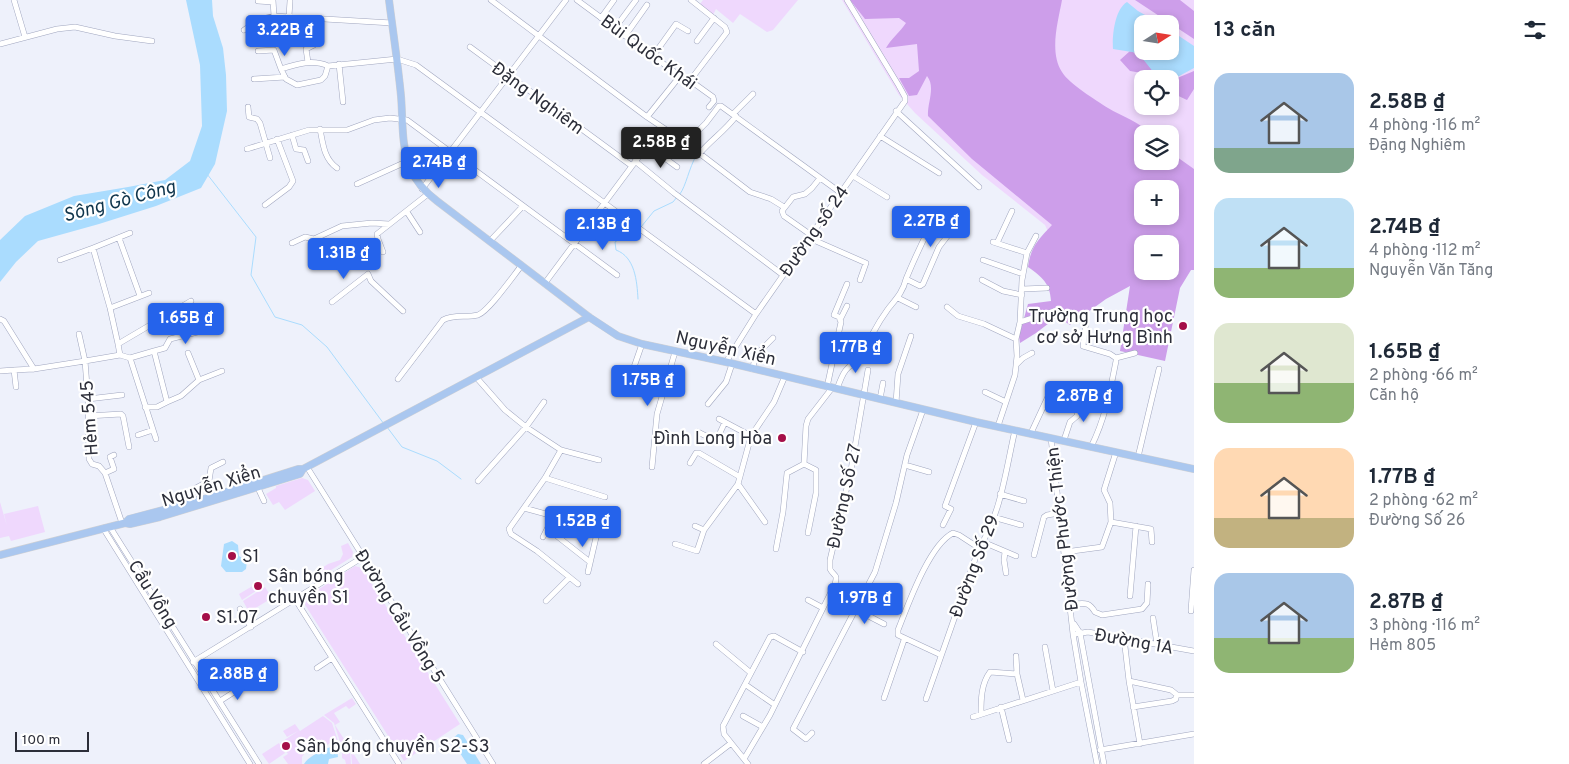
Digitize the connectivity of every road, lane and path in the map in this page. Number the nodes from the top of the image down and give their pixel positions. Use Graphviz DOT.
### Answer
graph roads {
  1 [pos="14,0"];
  2 [pos="390,0"];
  3 [pos="491,0"];
  4 [pos="566,0"];
  5 [pos="577,0"];
  6 [pos="614,0"];
  7 [pos="636,0"];
  8 [pos="692,0"];
  9 [pos="847,0"];
  10 [pos="258,1"];
  11 [pos="273,1"];
  12 [pos="290,2"];
  13 [pos="647,4"];
  14 [pos="274,16"];
  15 [pos="289,16"];
  16 [pos="601,18"];
  17 [pos="714,18"];
  18 [pos="392,23"];
  19 [pos="615,28"];
  20 [pos="244,30"];
  21 [pos="688,31"];
  22 [pos="538,35"];
  23 [pos="625,36"];
  24 [pos="25,37"];
  25 [pos="152,41"];
  26 [pos="697,41"];
  27 [pos="0,44"];
  28 [pos="314,45"];
  29 [pos="470,47"];
  30 [pos="258,51"];
  31 [pos="653,56"];
  32 [pos="397,59"];
  33 [pos="308,62"];
  34 [pos="339,64"];
  35 [pos="328,66"];
  36 [pos="282,68"];
  37 [pos="507,76"];
  38 [pos="680,76"];
  39 [pos="285,77"];
  40 [pos="254,79"];
  41 [pos="688,79"];
  42 [pos="753,94"];
  43 [pos="342,102"];
  44 [pos="248,107"];
  45 [pos="709,107"];
  46 [pos="896,111"];
  47 [pos="480,112"];
  48 [pos="734,115"];
  49 [pos="647,117"];
  50 [pos="402,118"];
  51 [pos="661,127"];
  52 [pos="320,129"];
  53 [pos="292,135"];
  54 [pos="880,136"];
  55 [pos="277,139"];
  56 [pos="266,143"];
  57 [pos="686,143"];
  58 [pos="647,145"];
  59 [pos="246,149"];
  60 [pos="450,151"];
  61 [pos="700,154"];
  62 [pos="270,158"];
  63 [pos="308,161"];
  64 [pos="408,161"];
  65 [pos="634,163"];
  66 [pos="676,167"];
  67 [pos="337,168"];
  68 [pos="939,173"];
  69 [pos="853,176"];
  70 [pos="820,178"];
  71 [pos="357,184"];
  72 [pos="979,187"];
  73 [pos="425,191"];
  74 [pos="841,192"];
  75 [pos="887,197"];
  76 [pos="605,204"];
  77 [pos="265,205"];
  78 [pos="523,206"];
  79 [pos="784,207"];
  80 [pos="940,210"];
  81 [pos="1012,211"];
  82 [pos="406,212"];
  83 [pos="963,216"];
  84 [pos="389,224"];
  85 [pos="420,232"];
  86 [pos="130,234"];
  87 [pos="1036,236"];
  88 [pos="810,237"];
  89 [pos="119,238"];
  90 [pos="490,241"];
  91 [pos="292,242"];
  92 [pos="576,243"];
  93 [pos="93,248"];
  94 [pos="384,252"];
  95 [pos="1027,253"];
  96 [pos="60,260"];
  97 [pos="983,260"];
  98 [pos="522,265"];
  99 [pos="1023,274"];
  100 [pos="617,275"];
  101 [pos="783,275"];
  102 [pos="906,279"];
  103 [pos="860,280"];
  104 [pos="982,280"];
  105 [pos="545,283"];
  106 [pos="847,284"];
  107 [pos="1047,288"];
  108 [pos="1022,292"];
  109 [pos="149,293"];
  110 [pos="140,296"];
  111 [pos="898,298"];
  112 [pos="191,301"];
  113 [pos="332,302"];
  114 [pos="847,306"];
  115 [pos="916,307"];
  116 [pos="110,308"];
  117 [pos="947,308"];
  118 [pos="1058,310"];
  119 [pos="403,311"];
  120 [pos="756,314"];
  121 [pos="589,317"];
  122 [pos="0,319"];
  123 [pos="840,320"];
  124 [pos="1020,322"];
  125 [pos="1086,322"];
  126 [pos="217,327"];
  127 [pos="79,334"];
  128 [pos="911,336"];
  129 [pos="773,338"];
  130 [pos="1016,340"];
  131 [pos="118,344"];
  132 [pos="642,344"];
  133 [pos="154,352"];
  134 [pos="675,352"];
  135 [pos="188,353"];
  136 [pos="1032,353"];
  137 [pos="1135,353"];
  138 [pos="120,354"];
  139 [pos="130,358"];
  140 [pos="1116,358"];
  141 [pos="85,360"];
  142 [pos="729,363"];
  143 [pos="1016,365"];
  144 [pos="752,368"];
  145 [pos="34,369"];
  146 [pos="1159,369"];
  147 [pos="14,370"];
  148 [pos="868,370"];
  149 [pos="0,371"];
  150 [pos="222,371"];
  151 [pos="637,372"];
  152 [pos="784,376"];
  153 [pos="476,377"];
  154 [pos="398,378"];
  155 [pos="199,380"];
  156 [pos="667,382"];
  157 [pos="884,382"];
  158 [pos="631,386"];
  159 [pos="16,387"];
  160 [pos="832,388"];
  161 [pos="1052,388"];
  162 [pos="985,392"];
  163 [pos="122,396"];
  164 [pos="863,396"];
  165 [pos="88,398"];
  166 [pos="1080,398"];
  167 [pos="880,400"];
  168 [pos="167,402"];
  169 [pos="544,402"];
  170 [pos="1006,402"];
  171 [pos="896,403"];
  172 [pos="708,404"];
  173 [pos="145,407"];
  174 [pos="922,410"];
  175 [pos="88,416"];
  176 [pos="976,422"];
  177 [pos="998,426"];
  178 [pos="526,427"];
  179 [pos="153,430"];
  180 [pos="1015,430"];
  181 [pos="698,432"];
  182 [pos="1031,433"];
  183 [pos="138,435"];
  184 [pos="751,436"];
  185 [pos="1051,438"];
  186 [pos="156,439"];
  187 [pos="1064,440"];
  188 [pos="129,447"];
  189 [pos="1091,447"];
  190 [pos="561,450"];
  191 [pos="1116,452"];
  192 [pos="114,454"];
  193 [pos="1138,457"];
  194 [pos="599,460"];
  195 [pos="223,462"];
  196 [pos="690,463"];
  197 [pos="804,464"];
  198 [pos="905,465"];
  199 [pos="652,467"];
  200 [pos="305,468"];
  201 [pos="1194,469"];
  202 [pos="929,472"];
  203 [pos="105,473"];
  204 [pos="740,477"];
  205 [pos="546,478"];
  206 [pos="478,481"];
  207 [pos="738,484"];
  208 [pos="258,488"];
  209 [pos="1000,494"];
  210 [pos="605,497"];
  211 [pos="201,500"];
  212 [pos="1024,501"];
  213 [pos="264,502"];
  214 [pos="524,508"];
  215 [pos="1060,513"];
  216 [pos="553,517"];
  217 [pos="994,517"];
  218 [pos="765,522"];
  219 [pos="1111,522"];
  220 [pos="123,523"];
  221 [pos="943,525"];
  222 [pos="1021,525"];
  223 [pos="695,526"];
  224 [pos="1136,526"];
  225 [pos="107,528"];
  226 [pos="548,529"];
  227 [pos="598,529"];
  228 [pos="605,530"];
  229 [pos="704,530"];
  230 [pos="808,533"];
  231 [pos="543,537"];
  232 [pos="983,542"];
  233 [pos="1152,542"];
  234 [pos="675,544"];
  235 [pos="776,548"];
  236 [pos="980,548"];
  237 [pos="1005,552"];
  238 [pos="1065,552"];
  239 [pos="0,555"];
  240 [pos="1034,555"];
  241 [pos="1016,556"];
  242 [pos="363,557"];
  243 [pos="590,562"];
  244 [pos="1194,570"];
  245 [pos="588,572"];
  246 [pos="1006,573"];
  247 [pos="569,578"];
  248 [pos="578,584"];
  249 [pos="1148,584"];
  250 [pos="1130,596"];
  251 [pos="295,599"];
  252 [pos="808,600"];
  253 [pos="546,601"];
  254 [pos="1071,604"];
  255 [pos="824,608"];
  256 [pos="240,609"];
  257 [pos="855,609"];
  258 [pos="1191,611"];
  259 [pos="1153,618"];
  260 [pos="884,624"];
  261 [pos="251,627"];
  262 [pos="1076,634"];
  263 [pos="1124,638"];
  264 [pos="904,640"];
  265 [pos="716,644"];
  266 [pos="1156,644"];
  267 [pos="1045,646"];
  268 [pos="1194,651"];
  269 [pos="802,652"];
  270 [pos="941,655"];
  271 [pos="1016,656"];
  272 [pos="332,658"];
  273 [pos="195,662"];
  274 [pos="189,666"];
  275 [pos="317,668"];
  276 [pos="751,673"];
  277 [pos="1017,674"];
  278 [pos="1129,680"];
  279 [pos="1081,682"];
  280 [pos="245,685"];
  281 [pos="746,685"];
  282 [pos="1053,691"];
  283 [pos="1176,695"];
  284 [pos="1194,695"];
  285 [pos="884,698"];
  286 [pos="926,699"];
  287 [pos="1023,700"];
  288 [pos="220,701"];
  289 [pos="775,705"];
  290 [pos="1133,706"];
  291 [pos="1001,707"];
  292 [pos="981,714"];
  293 [pos="743,716"];
  294 [pos="973,717"];
  295 [pos="763,727"];
  296 [pos="812,733"];
  297 [pos="1194,734"];
  298 [pos="1009,740"];
  299 [pos="730,744"];
  300 [pos="1140,744"];
  301 [pos="1102,750"];
  302 [pos="1095,751"];
  303 [pos="746,761"];
  304 [pos="1097,761"];
  305 [pos="250,764"];
  306 [pos="259,764"];
  307 [pos="399,764"];
  308 [pos="493,764"];
  309 [pos="704,764"];
  310 [pos="1104,764"];
  1 -- 24 [label="street"];
  2 -- 18 [label="main road"];
  3 -- 22 [label="street"];
  4 -- 22 [label="street"];
  5 -- 16 [label="street, Bùi Quốc Khái"];
  6 -- 16 [label="street"];
  7 -- 19 [label="street"];
  8 -- 17 [label="street"];
  9 -- 46 [label="street, Đường số 24"];
  10 -- 11 [label="street"];
  11 -- 14 [label="street"];
  12 -- 15 [label="street"];
  13 -- 23 [label="street"];
  14 -- 15 [label="street"];
  14 -- 20 [label="street"];
  15 -- 18 [label="street"];
  16 -- 19 [label="street, Bùi Quốc Khái"];
  17 -- 26 [label="street"];
  17 -- 41 [label="street"];
  18 -- 32 [label="main road"];
  19 -- 23 [label="street, Bùi Quốc Khái"];
  21 -- 31 [label="street"];
  22 -- 37 [label="street"];
  22 -- 49 [label="street"];
  23 -- 31 [label="street, Bùi Quốc Khái"];
  24 -- 25 [label="street"];
  24 -- 27 [label="street"];
  28 -- 33 [label="street"];
  29 -- 37 [label="street, Đặng Nghiêm"];
  30 -- 36 [label="street"];
  31 -- 38 [label="street, Bùi Quốc Khái"];
  32 -- 34 [label="street"];
  32 -- 47 [label="street"];
  32 -- 50 [label="main road"];
  33 -- 35 [label="street"];
  33 -- 36 [label="street"];
  34 -- 35 [label="street"];
  34 -- 43 [label="street"];
  35 -- 39 [label="street"];
  36 -- 39 [label="street"];
  37 -- 47 [label="street"];
  37 -- 65 [label="street, Đặng Nghiêm"];
  38 -- 41 [label="street, Bùi Quốc Khái"];
  38 -- 49 [label="street"];
  39 -- 40 [label="street"];
  41 -- 45 [label="street, Bùi Quốc Khái"];
  42 -- 48 [label="street"];
  44 -- 56 [label="street"];
  46 -- 54 [label="street, Đường số 24"];
  46 -- 72 [label="street"];
  47 -- 60 [label="street"];
  47 -- 76 [label="street"];
  48 -- 57 [label="street"];
  48 -- 61 [label="street"];
  48 -- 70 [label="street"];
  49 -- 51 [label="street"];
  50 -- 52 [label="street"];
  50 -- 60 [label="street"];
  50 -- 64 [label="main road"];
  51 -- 57 [label="street"];
  51 -- 58 [label="street"];
  52 -- 53 [label="street"];
  52 -- 67 [label="street"];
  53 -- 55 [label="street"];
  53 -- 63 [label="street"];
  54 -- 68 [label="street"];
  54 -- 69 [label="street, Đường số 24"];
  55 -- 56 [label="street"];
  55 -- 77 [label="street"];
  56 -- 59 [label="street"];
  56 -- 62 [label="street"];
  57 -- 61 [label="street"];
  58 -- 65 [label="street"];
  58 -- 66 [label="street"];
  60 -- 73 [label="street"];
  60 -- 78 [label="street"];
  61 -- 79 [label="street"];
  64 -- 71 [label="street"];
  64 -- 73 [label="main road"];
  65 -- 76 [label="street"];
  65 -- 101 [label="street, Đặng Nghiêm"];
  69 -- 74 [label="street, Đường số 24"];
  69 -- 75 [label="street"];
  70 -- 74 [label="street"];
  70 -- 79 [label="street"];
  73 -- 82 [label="street"];
  73 -- 90 [label="main road, Nguyễn Xiển"];
  74 -- 88 [label="street, Đường số 24"];
  76 -- 92 [label="street"];
  76 -- 120 [label="street"];
  78 -- 90 [label="street"];
  78 -- 92 [label="street"];
  79 -- 88 [label="street"];
  80 -- 102 [label="street"];
  81 -- 95 [label="street"];
  82 -- 84 [label="street"];
  82 -- 85 [label="street"];
  83 -- 102 [label="street"];
  84 -- 91 [label="street"];
  84 -- 94 [label="street"];
  86 -- 89 [label="street"];
  87 -- 95 [label="street"];
  88 -- 101 [label="street, Đường số 24"];
  88 -- 103 [label="street"];
  89 -- 93 [label="street"];
  89 -- 110 [label="street"];
  90 -- 98 [label="main road, Nguyễn Xiển"];
  92 -- 100 [label="street"];
  92 -- 105 [label="street"];
  93 -- 96 [label="street"];
  93 -- 116 [label="street"];
  95 -- 99 [label="street"];
  97 -- 99 [label="street"];
  98 -- 105 [label="main road, Nguyễn Xiển"];
  98 -- 154 [label="street"];
  99 -- 108 [label="street"];
  101 -- 120 [label="street, Đường số 24"];
  102 -- 111 [label="street"];
  104 -- 108 [label="street"];
  105 -- 121 [label="main road, Nguyễn Xiển"];
  106 -- 123 [label="street"];
  107 -- 108 [label="street"];
  108 -- 124 [label="street"];
  109 -- 110 [label="street"];
  110 -- 116 [label="street"];
  111 -- 115 [label="street"];
  111 -- 160 [label="street"];
  112 -- 131 [label="street"];
  113 -- 119 [label="street"];
  114 -- 123 [label="street"];
  116 -- 131 [label="street"];
  117 -- 130 [label="street"];
  118 -- 124 [label="street"];
  120 -- 142 [label="street, Đường số 24"];
  121 -- 132 [label="main road, Nguyễn Xiển"];
  121 -- 153 [label="main road"];
  122 -- 145 [label="street"];
  123 -- 160 [label="street"];
  124 -- 130 [label="street"];
  125 -- 140 [label="street"];
  126 -- 133 [label="street"];
  127 -- 141 [label="street"];
  128 -- 171 [label="street"];
  129 -- 144 [label="street"];
  130 -- 143 [label="street"];
  131 -- 138 [label="street"];
  132 -- 134 [label="main road, Nguyễn Xiển"];
  132 -- 151 [label="street"];
  133 -- 139 [label="street"];
  133 -- 168 [label="street"];
  134 -- 142 [label="main road, Nguyễn Xiển"];
  134 -- 156 [label="street"];
  135 -- 155 [label="street"];
  136 -- 143 [label="street"];
  137 -- 140 [label="street"];
  138 -- 139 [label="street"];
  138 -- 141 [label="street"];
  139 -- 173 [label="street"];
  140 -- 189 [label="street"];
  141 -- 145 [label="street, Hẻm 545"];
  141 -- 165 [label="street, Hẻm 545"];
  142 -- 144 [label="main road, Nguyễn Xiển"];
  142 -- 172 [label="street, Đường số 24"];
  143 -- 170 [label="street"];
  144 -- 152 [label="main road, Nguyễn Xiển"];
  145 -- 147 [label="street, Hẻm 545"];
  146 -- 193 [label="street"];
  147 -- 149 [label="street, Hẻm 545"];
  147 -- 159 [label="street"];
  148 -- 164 [label="street, Đường Số 27"];
  150 -- 155 [label="street"];
  151 -- 156 [label="street"];
  151 -- 158 [label="street"];
  152 -- 160 [label="main road, Nguyễn Xiển"];
  152 -- 184 [label="street"];
  153 -- 178 [label="street"];
  153 -- 200 [label="main road, Nguyễn Xiển"];
  155 -- 168 [label="street"];
  156 -- 199 [label="street"];
  157 -- 167 [label="street"];
  160 -- 164 [label="main road, Nguyễn Xiển"];
  160 -- 197 [label="street"];
  161 -- 182 [label="street"];
  162 -- 170 [label="street"];
  163 -- 165 [label="street"];
  164 -- 167 [label="main road, Nguyễn Xiển"];
  164 -- 255 [label="street, Đường Số 27"];
  165 -- 175 [label="street, Hẻm 545"];
  166 -- 187 [label="street"];
  167 -- 171 [label="main road, Nguyễn Xiển"];
  168 -- 173 [label="street"];
  169 -- 178 [label="street"];
  170 -- 177 [label="street"];
  171 -- 174 [label="main road, Nguyễn Xiển"];
  173 -- 179 [label="street"];
  174 -- 176 [label="main road, Nguyễn Xiển"];
  174 -- 198 [label="street"];
  175 -- 188 [label="street"];
  175 -- 203 [label="street, Hẻm 545"];
  176 -- 177 [label="main road, Nguyễn Xiển"];
  176 -- 221 [label="street"];
  177 -- 180 [label="main road, Nguyễn Xiển"];
  178 -- 190 [label="street"];
  178 -- 206 [label="street"];
  179 -- 183 [label="street"];
  179 -- 186 [label="street"];
  180 -- 182 [label="main road, Nguyễn Xiển"];
  180 -- 209 [label="street, Đường Số 29"];
  181 -- 184 [label="street"];
  182 -- 185 [label="main road, Nguyễn Xiển"];
  184 -- 204 [label="street"];
  185 -- 187 [label="main road, Nguyễn Xiển"];
  185 -- 215 [label="street, Đường Phước Thiện"];
  187 -- 189 [label="main road, Nguyễn Xiển"];
  189 -- 191 [label="main road, Nguyễn Xiển"];
  190 -- 194 [label="street"];
  190 -- 205 [label="street"];
  191 -- 193 [label="main road, Nguyễn Xiển"];
  191 -- 219 [label="street"];
  192 -- 203 [label="street"];
  193 -- 201 [label="main road, Nguyễn Xiển"];
  195 -- 211 [label="street"];
  196 -- 204 [label="street"];
  197 -- 230 [label="street"];
  197 -- 235 [label="street"];
  198 -- 202 [label="street"];
  198 -- 257 [label="street"];
  200 -- 208 [label="main road, Nguyễn Xiển"];
  200 -- 211 [label="main road, Nguyễn Xiển"];
  200 -- 242 [label="street, Đường Cầu Vồng 5"];
  203 -- 220 [label="street, Hẻm 545"];
  204 -- 207 [label="street"];
  205 -- 210 [label="street"];
  205 -- 214 [label="street"];
  207 -- 218 [label="street"];
  207 -- 229 [label="street"];
  208 -- 213 [label="street"];
  208 -- 220 [label="main road, Nguyễn Xiển"];
  209 -- 212 [label="street"];
  209 -- 217 [label="street, Đường Số 29"];
  211 -- 220 [label="main road, Nguyễn Xiển"];
  214 -- 216 [label="street"];
  214 -- 247 [label="street"];
  215 -- 238 [label="street, Đường Phước Thiện"];
  215 -- 240 [label="street"];
  216 -- 226 [label="street"];
  216 -- 227 [label="street"];
  217 -- 222 [label="street"];
  217 -- 232 [label="street, Đường Số 29"];
  219 -- 224 [label="street"];
  219 -- 238 [label="street"];
  220 -- 225 [label="main road, Nguyễn Xiển"];
  223 -- 229 [label="street"];
  224 -- 233 [label="street"];
  224 -- 250 [label="street"];
  225 -- 239 [label="main road, Nguyễn Xiển"];
  225 -- 273 [label="street, Cầu Vồng"];
  225 -- 274 [label="street, Cầu Vồng"];
  226 -- 231 [label="street"];
  226 -- 243 [label="street"];
  227 -- 228 [label="street"];
  227 -- 243 [label="street"];
  229 -- 234 [label="street"];
  232 -- 236 [label="street, Đường Số 29"];
  232 -- 237 [label="street"];
  236 -- 264 [label="street"];
  236 -- 270 [label="street, Đường Số 29"];
  237 -- 241 [label="street"];
  237 -- 246 [label="street"];
  238 -- 254 [label="street, Đường Phước Thiện"];
  242 -- 251 [label="street"];
  242 -- 308 [label="street, Đường Cầu Vồng 5"];
  243 -- 245 [label="street"];
  244 -- 258 [label="street"];
  247 -- 248 [label="street"];
  247 -- 253 [label="street"];
  249 -- 254 [label="street"];
  251 -- 261 [label="street"];
  251 -- 272 [label="street"];
  252 -- 255 [label="street"];
  254 -- 262 [label="street, Đường Phước Thiện"];
  255 -- 269 [label="street, Đường Số 27"];
  256 -- 261 [label="street"];
  257 -- 260 [label="street"];
  257 -- 296 [label="street"];
  259 -- 266 [label="street"];
  261 -- 273 [label="street"];
  262 -- 263 [label="street, Đường 1A"];
  262 -- 279 [label="street, Đường Phước Thiện"];
  262 -- 301 [label="street, Đường Phước Thiện"];
  263 -- 266 [label="street, Đường 1A"];
  263 -- 278 [label="street"];
  264 -- 270 [label="street"];
  264 -- 285 [label="street"];
  265 -- 276 [label="street"];
  266 -- 268 [label="street, Đường 1A"];
  267 -- 282 [label="street"];
  269 -- 276 [label="street"];
  269 -- 289 [label="street, Đường Số 27"];
  270 -- 286 [label="street, Đường Số 29"];
  271 -- 277 [label="street"];
  272 -- 275 [label="street"];
  272 -- 307 [label="street"];
  273 -- 274 [label="street"];
  273 -- 288 [label="street, Cầu Vồng"];
  274 -- 305 [label="street, Cầu Vồng"];
  276 -- 281 [label="street"];
  277 -- 287 [label="street"];
  277 -- 292 [label="street"];
  278 -- 283 [label="street"];
  278 -- 290 [label="street"];
  279 -- 282 [label="street"];
  279 -- 302 [label="street, Đường Phước Thiện"];
  280 -- 288 [label="street"];
  281 -- 289 [label="street"];
  281 -- 299 [label="street"];
  282 -- 287 [label="street"];
  283 -- 284 [label="street"];
  283 -- 290 [label="street"];
  287 -- 291 [label="street"];
  288 -- 306 [label="street, Cầu Vồng"];
  289 -- 295 [label="street, Đường Số 27"];
  290 -- 300 [label="street"];
  291 -- 292 [label="street"];
  291 -- 298 [label="street"];
  292 -- 294 [label="street"];
  293 -- 295 [label="street"];
  295 -- 303 [label="street, Đường Số 27"];
  297 -- 300 [label="street"];
  299 -- 303 [label="street, Đường Số 27"];
  299 -- 309 [label="street"];
  300 -- 301 [label="street"];
  301 -- 302 [label="street"];
  301 -- 310 [label="street, Đường Phước Thiện"];
  302 -- 304 [label="street, Đường Phước Thiện"];
}
